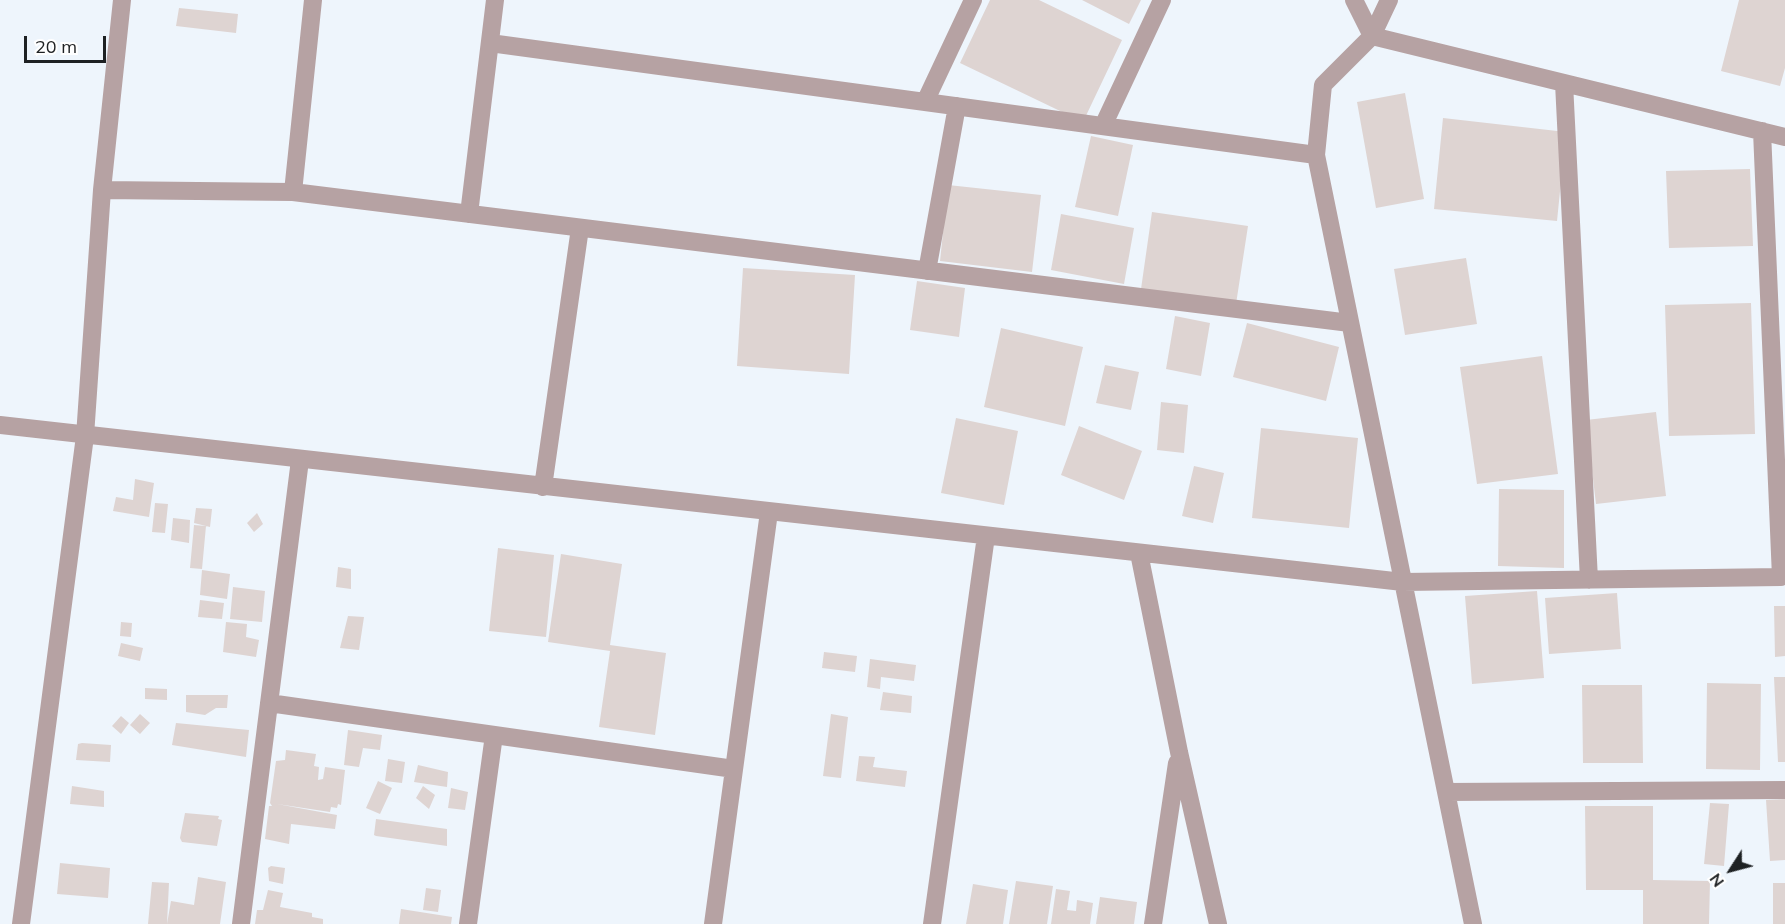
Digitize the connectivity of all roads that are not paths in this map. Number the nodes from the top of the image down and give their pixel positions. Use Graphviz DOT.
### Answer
graph roads {
  1 [pos="122,0"];
  2 [pos="313,0"];
  3 [pos="495,0"];
  4 [pos="973,0"];
  5 [pos="1162,0"];
  6 [pos="1354,0"];
  7 [pos="1389,0"];
  8 [pos="1372,36"];
  9 [pos="490,43"];
  10 [pos="1564,83"];
  11 [pos="925,102"];
  12 [pos="957,106"];
  13 [pos="1103,126"];
  14 [pos="1762,131"];
  15 [pos="1785,137"];
  16 [pos="1316,155"];
  17 [pos="102,190"];
  18 [pos="293,192"];
  19 [pos="469,214"];
  20 [pos="580,228"];
  21 [pos="927,271"];
  22 [pos="1350,323"];
  23 [pos="0,424"];
  24 [pos="85,436"];
  25 [pos="300,460"];
  26 [pos="543,487"];
  27 [pos="769,512"];
  28 [pos="986,536"];
  29 [pos="1139,553"];
  30 [pos="1783,577"];
  31 [pos="1589,580"];
  32 [pos="1403,582"];
  33 [pos="269,703"];
  34 [pos="494,735"];
  35 [pos="1179,752"];
  36 [pos="734,769"];
  37 [pos="1785,790"];
  38 [pos="1446,792"];
  39 [pos="21,924"];
  40 [pos="241,924"];
  41 [pos="468,924"];
  42 [pos="713,924"];
  43 [pos="932,924"];
  44 [pos="1153,924"];
  45 [pos="1218,924"];
  46 [pos="1473,924"];
  1 -- 17 [label="street"];
  2 -- 18 [label="street"];
  3 -- 9 [label="street"];
  4 -- 11 [label="street"];
  5 -- 13 [label="street"];
  6 -- 8 [label="street"];
  7 -- 8 [label="street"];
  8 -- 10 [label="street"];
  8 -- 16 [label="street"];
  9 -- 11 [label="street"];
  9 -- 19 [label="street"];
  10 -- 14 [label="street"];
  10 -- 31 [label="street"];
  11 -- 12 [label="street"];
  12 -- 13 [label="street"];
  12 -- 21 [label="street"];
  13 -- 16 [label="street"];
  14 -- 15 [label="street"];
  14 -- 30 [label="street"];
  16 -- 22 [label="street"];
  17 -- 18 [label="street"];
  17 -- 24 [label="street"];
  18 -- 19 [label="street"];
  19 -- 20 [label="street"];
  20 -- 21 [label="street"];
  20 -- 26 [label="street"];
  21 -- 22 [label="street"];
  22 -- 32 [label="street"];
  23 -- 24 [label="street"];
  24 -- 25 [label="street"];
  24 -- 39 [label="street"];
  25 -- 26 [label="street"];
  25 -- 33 [label="street"];
  26 -- 27 [label="street"];
  27 -- 28 [label="street"];
  27 -- 36 [label="street"];
  28 -- 29 [label="street"];
  28 -- 43 [label="street"];
  29 -- 32 [label="street"];
  29 -- 35 [label="street"];
  30 -- 31 [label="street"];
  31 -- 32 [label="street"];
  32 -- 38 [label="street"];
  33 -- 34 [label="street"];
  33 -- 40 [label="street"];
  34 -- 36 [label="street"];
  34 -- 41 [label="street"];
  35 -- 44 [label="street"];
  35 -- 45 [label="street"];
  36 -- 42 [label="street"];
  37 -- 38 [label="street"];
  38 -- 46 [label="street"];
}
